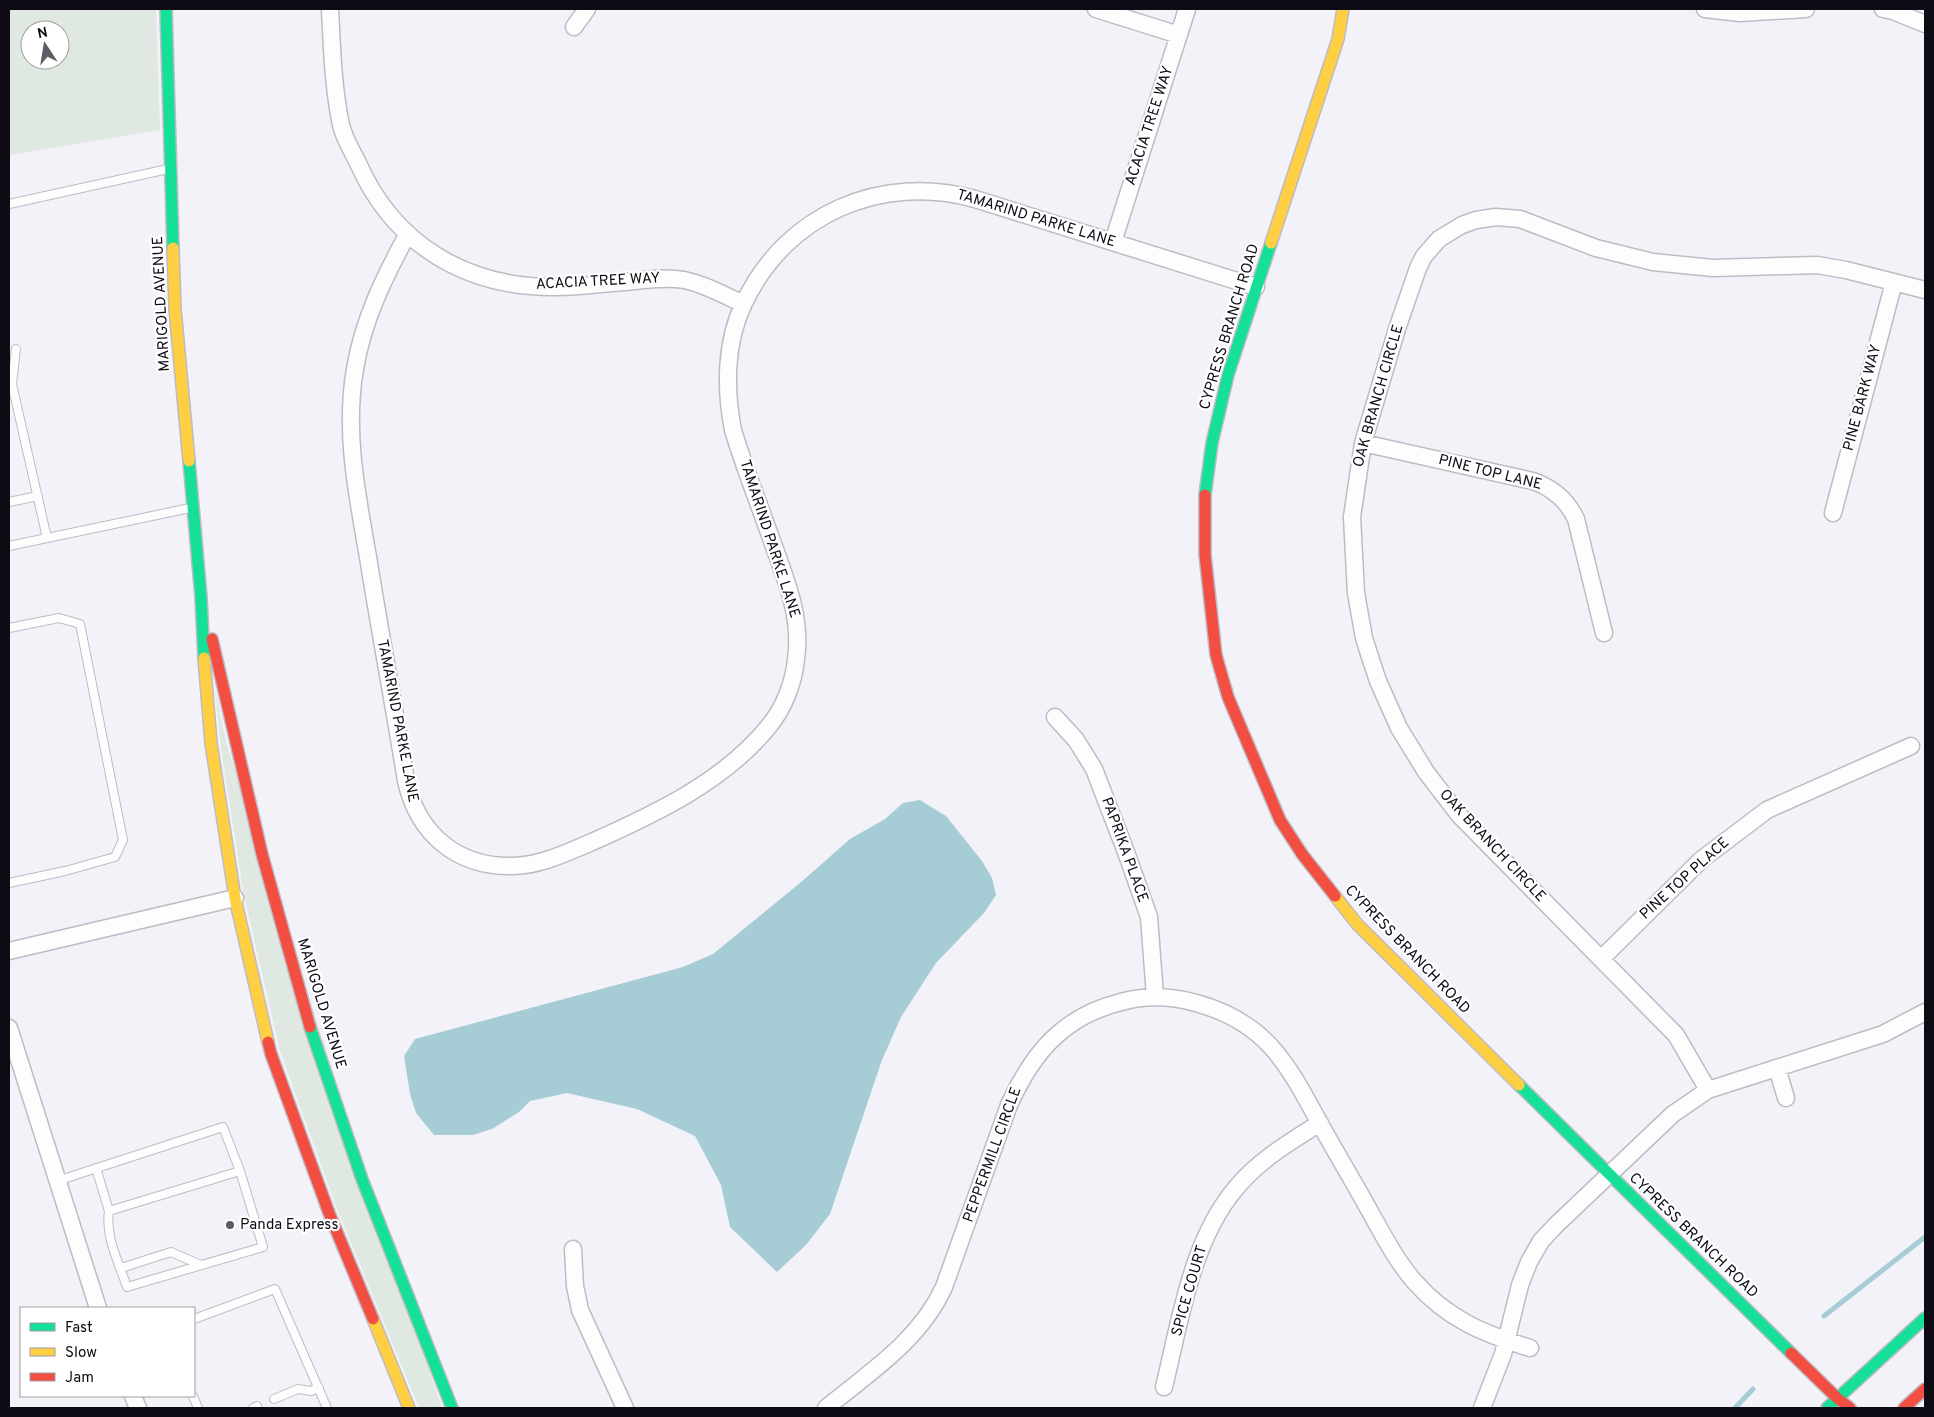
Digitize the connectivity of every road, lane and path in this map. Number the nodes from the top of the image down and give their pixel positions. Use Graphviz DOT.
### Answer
graph roads {
  1 [pos="166,9"];
  2 [pos="330,9"];
  3 [pos="588,9"];
  4 [pos="1096,9"];
  5 [pos="1187,9"];
  6 [pos="1343,9"];
  7 [pos="1705,9"];
  8 [pos="1806,9"];
  9 [pos="1883,9"];
  10 [pos="1925,24"];
  11 [pos="574,27"];
  12 [pos="1179,35"];
  13 [pos="171,169"];
  14 [pos="9,204"];
  15 [pos="408,235"];
  16 [pos="1113,242"];
  17 [pos="1894,282"];
  18 [pos="1256,288"];
  19 [pos="1925,290"];
  20 [pos="744,304"];
  21 [pos="16,349"];
  22 [pos="1362,443"];
  23 [pos="38,496"];
  24 [pos="9,502"];
  25 [pos="192,508"];
  26 [pos="1833,513"];
  27 [pos="47,538"];
  28 [pos="9,546"];
  29 [pos="201,597"];
  30 [pos="9,628"];
  31 [pos="1604,633"];
  32 [pos="1055,717"];
  33 [pos="1911,746"];
  34 [pos="9,883"];
  35 [pos="235,898"];
  36 [pos="9,951"];
  37 [pos="1601,959"];
  38 [pos="1155,996"];
  39 [pos="1925,1012"];
  40 [pos="9,1028"];
  41 [pos="1777,1068"];
  42 [pos="1708,1090"];
  43 [pos="1786,1098"];
  44 [pos="1320,1123"];
  45 [pos="96,1168"];
  46 [pos="240,1171"];
  47 [pos="1609,1175"];
  48 [pos="57,1180"];
  49 [pos="109,1211"];
  50 [pos="573,1249"];
  51 [pos="201,1265"];
  52 [pos="120,1268"];
  53 [pos="98,1307"];
  54 [pos="1925,1318"];
  55 [pos="195,1319"];
  56 [pos="1506,1341"];
  57 [pos="1530,1348"];
  58 [pos="1164,1387"];
  59 [pos="319,1388"];
  60 [pos="1925,1389"];
  61 [pos="1837,1398"];
  62 [pos="274,1399"];
  63 [pos="327,1408"];
  64 [pos="409,1408"];
  65 [pos="452,1408"];
  66 [pos="625,1408"];
  67 [pos="826,1408"];
  68 [pos="1482,1408"];
  69 [pos="1827,1408"];
  70 [pos="1850,1408"];
  71 [pos="1904,1408"];
  1 -- 13 [label="main road, MARIGOLD AVENUE"];
  2 -- 15 [label="street, ACACIA TREE WAY"];
  3 -- 11 [label="street"];
  4 -- 12 [label="street"];
  5 -- 12 [label="street, ACACIA TREE WAY"];
  6 -- 18 [label="main road, CYPRESS BRANCH ROAD"];
  7 -- 8 [label="street"];
  9 -- 10 [label="street"];
  12 -- 16 [label="street, ACACIA TREE WAY"];
  13 -- 14 [label="lane"];
  13 -- 25 [label="main road, MARIGOLD AVENUE"];
  15 -- 20 [label="street, ACACIA TREE WAY"];
  15 -- 20 [label="street, TAMARIND PARKE LANE"];
  16 -- 18 [label="street, TAMARIND PARKE LANE"];
  16 -- 20 [label="street, TAMARIND PARKE LANE"];
  17 -- 19 [label="street, OAK BRANCH CIRCLE"];
  17 -- 22 [label="street, OAK BRANCH CIRCLE"];
  17 -- 26 [label="street, PINE BARK WAY"];
  18 -- 47 [label="main road, CYPRESS BRANCH ROAD"];
  21 -- 23 [label="lane"];
  22 -- 31 [label="street, PINE TOP LANE"];
  22 -- 37 [label="street, OAK BRANCH CIRCLE"];
  23 -- 24 [label="lane"];
  23 -- 27 [label="lane"];
  25 -- 27 [label="lane"];
  25 -- 29 [label="main road, MARIGOLD AVENUE"];
  27 -- 28 [label="lane"];
  29 -- 35 [label="main road, MARIGOLD AVENUE"];
  29 -- 65 [label="main road, MARIGOLD AVENUE"];
  30 -- 34 [label="lane"];
  32 -- 38 [label="street, PAPRIKA PLACE"];
  33 -- 37 [label="street, PINE TOP PLACE"];
  35 -- 36 [label="street"];
  35 -- 64 [label="main road, MARIGOLD AVENUE"];
  37 -- 42 [label="street, OAK BRANCH CIRCLE"];
  38 -- 44 [label="street, PEPPERMILL CIRCLE"];
  38 -- 67 [label="street, PEPPERMILL CIRCLE"];
  39 -- 41 [label="street"];
  40 -- 48 [label="street"];
  41 -- 42 [label="street"];
  41 -- 43 [label="street"];
  42 -- 47 [label="street"];
  44 -- 56 [label="street, PEPPERMILL CIRCLE"];
  44 -- 58 [label="street, SPICE COURT"];
  45 -- 46 [label="lane"];
  45 -- 48 [label="lane"];
  45 -- 49 [label="lane"];
  46 -- 49 [label="lane"];
  46 -- 51 [label="lane"];
  47 -- 56 [label="street"];
  47 -- 61 [label="main road, CYPRESS BRANCH ROAD"];
  48 -- 53 [label="street"];
  49 -- 52 [label="lane"];
  50 -- 66 [label="street"];
  51 -- 52 [label="lane"];
  51 -- 52 [label="lane"];
  54 -- 61 [label="main road"];
  55 -- 59 [label="lane"];
  56 -- 57 [label="street, PEPPERMILL CIRCLE"];
  56 -- 68 [label="street"];
  59 -- 62 [label="lane"];
  59 -- 63 [label="lane"];
  60 -- 71 [label="main road"];
  61 -- 69 [label="main road"];
  61 -- 70 [label="main road, CYPRESS BRANCH ROAD"];
}
